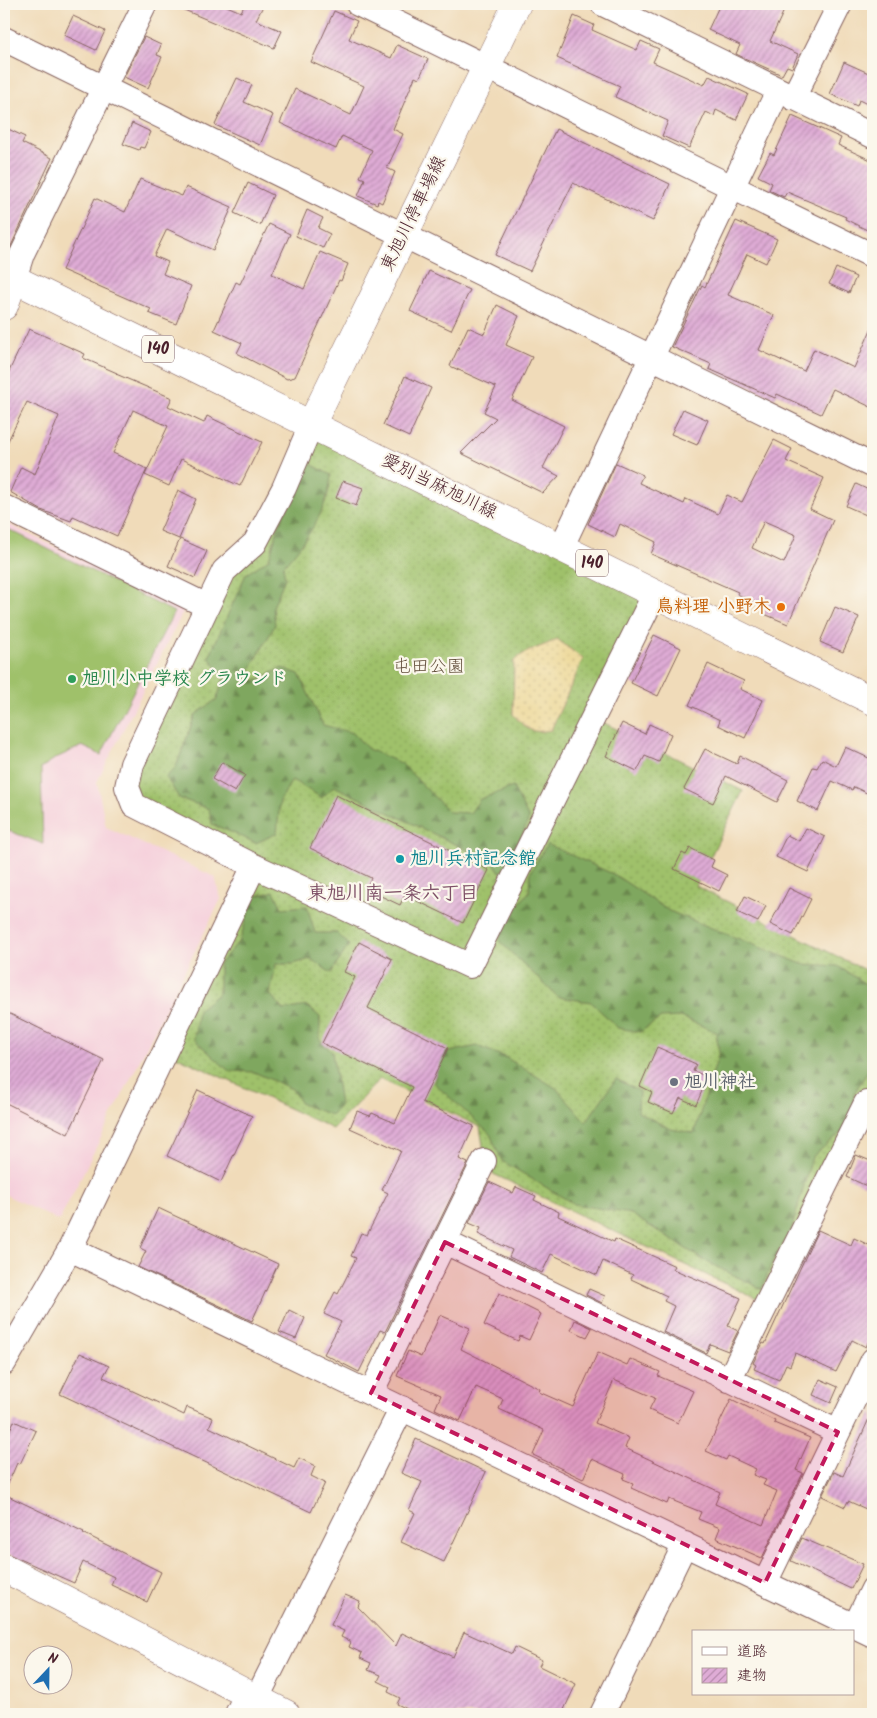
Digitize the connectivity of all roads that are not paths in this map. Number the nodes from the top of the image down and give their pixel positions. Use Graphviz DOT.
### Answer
graph roads {
  1 [pos="145,4"];
  2 [pos="358,4"];
  3 [pos="517,4"];
  4 [pos="603,4"];
  5 [pos="840,4"];
  6 [pos="4,40"];
  7 [pos="486,67"];
  8 [pos="103,88"];
  9 [pos="786,94"];
  10 [pos="873,136"];
  11 [pos="733,187"];
  12 [pos="404,234"];
  13 [pos="873,256"];
  14 [pos="9,277"];
  15 [pos="4,306"];
  16 [pos="652,357"];
  17 [pos="311,425"];
  18 [pos="873,466"];
  19 [pos="4,506"];
  20 [pos="561,548"];
  21 [pos="655,593"];
  22 [pos="207,606"];
  23 [pos="873,701"];
  24 [pos="254,866"];
  25 [pos="866,1103"];
  26 [pos="484,1161"];
  27 [pos="445,1242"];
  28 [pos="70,1249"];
  29 [pos="873,1360"];
  30 [pos="4,1363"];
  31 [pos="729,1380"];
  32 [pos="371,1393"];
  33 [pos="402,1408"];
  34 [pos="838,1432"];
  35 [pos="685,1544"];
  36 [pos="4,1568"];
  37 [pos="765,1583"];
  38 [pos="873,1589"];
  39 [pos="864,1631"];
  40 [pos="246,1703"];
  41 [pos="286,1714"];
  42 [pos="602,1714"];
  1 -- 8 [label="street"];
  2 -- 7 [label="street"];
  3 -- 7 [label="main road, 東旭川停車場線"];
  4 -- 9 [label="street"];
  5 -- 9 [label="street"];
  6 -- 8 [label="street"];
  7 -- 11 [label="street"];
  7 -- 12 [label="main road, 東旭川停車場線"];
  8 -- 12 [label="street"];
  8 -- 14 [label="street"];
  9 -- 10 [label="street"];
  9 -- 11 [label="street"];
  11 -- 13 [label="street"];
  11 -- 16 [label="street"];
  12 -- 16 [label="street"];
  12 -- 17 [label="main road, 東旭川停車場線"];
  14 -- 15 [label="main road"];
  14 -- 17 [label="main road, 愛別当麻旭川線 / 140"];
  16 -- 18 [label="street"];
  16 -- 20 [label="street"];
  17 -- 20 [label="main road, 愛別当麻旭川線 / 140"];
  17 -- 22 [label="street"];
  19 -- 22 [label="street"];
  20 -- 21 [label="main road, 愛別当麻旭川線 / 140"];
  21 -- 23 [label="main road, 愛別当麻旭川線 / 140"];
  21 -- 24 [label="street"];
  22 -- 24 [label="street"];
  24 -- 28 [label="street"];
  25 -- 31 [label="street"];
  26 -- 27 [label="street"];
  27 -- 31 [label="street"];
  27 -- 32 [label="street"];
  28 -- 30 [label="street"];
  28 -- 32 [label="street"];
  29 -- 34 [label="street"];
  31 -- 34 [label="street"];
  32 -- 33 [label="street"];
  33 -- 35 [label="street"];
  33 -- 40 [label="street"];
  34 -- 37 [label="street"];
  35 -- 37 [label="street"];
  35 -- 42 [label="street"];
  36 -- 40 [label="main road"];
  37 -- 39 [label="street"];
  38 -- 39 [label="street"];
  40 -- 41 [label="main road"];
}
